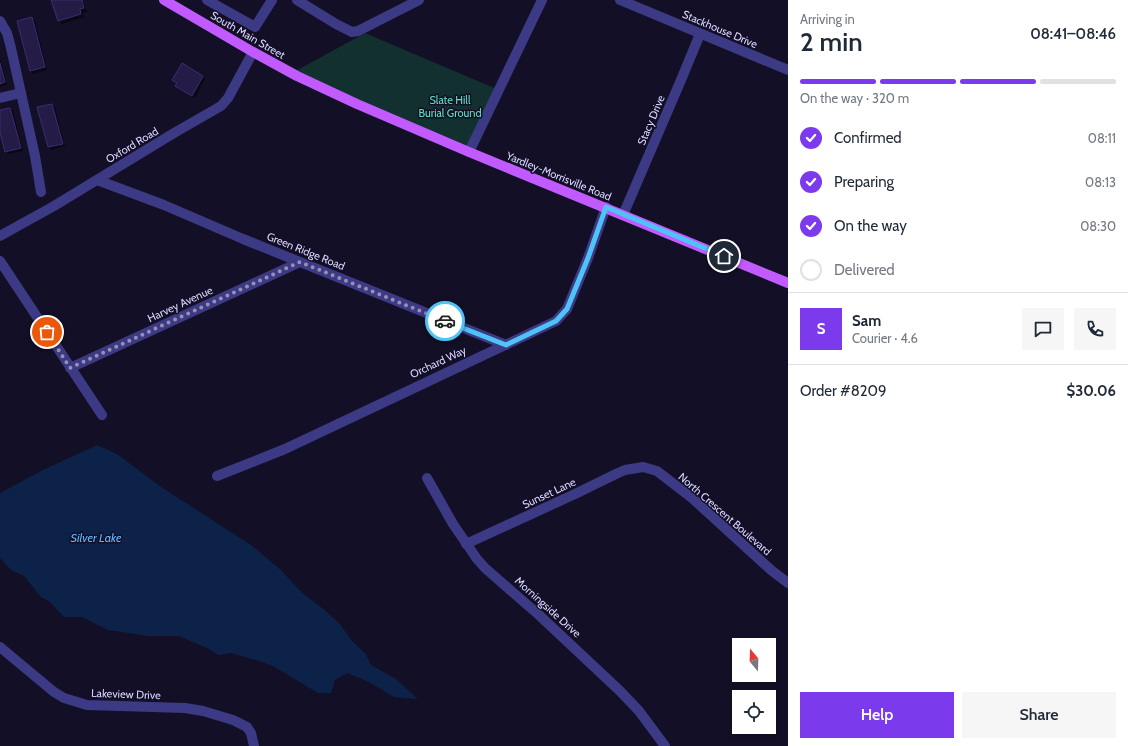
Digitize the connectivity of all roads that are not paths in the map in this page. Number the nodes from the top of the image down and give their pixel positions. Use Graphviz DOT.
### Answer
graph roads {
  1 [pos="164,0"];
  2 [pos="207,0"];
  3 [pos="272,0"];
  4 [pos="298,0"];
  5 [pos="418,0"];
  6 [pos="542,0"];
  7 [pos="620,0"];
  8 [pos="0,20"];
  9 [pos="700,34"];
  10 [pos="253,52"];
  11 [pos="788,70"];
  12 [pos="322,88"];
  13 [pos="21,93"];
  14 [pos="0,98"];
  15 [pos="470,152"];
  16 [pos="96,180"];
  17 [pos="41,192"];
  18 [pos="606,207"];
  19 [pos="623,215"];
  20 [pos="0,236"];
  21 [pos="0,261"];
  22 [pos="300,262"];
  23 [pos="788,283"];
  24 [pos="506,345"];
  25 [pos="70,368"];
  26 [pos="102,415"];
  27 [pos="643,467"];
  28 [pos="216,476"];
  29 [pos="427,478"];
  30 [pos="466,544"];
  31 [pos="788,583"];
  32 [pos="0,647"];
  33 [pos="254,746"];
  34 [pos="665,746"];
  1 -- 10 [label="main road, South Main Street"];
  2 -- 3 [label="street"];
  4 -- 5 [label="street"];
  6 -- 15 [label="street"];
  7 -- 9 [label="street, Stackhouse Drive"];
  8 -- 13 [label="street"];
  9 -- 11 [label="street, Stackhouse Drive"];
  9 -- 19 [label="street, Stacy Drive"];
  10 -- 12 [label="main road, South Main Street"];
  10 -- 16 [label="street, Oxford Road"];
  12 -- 15 [label="main road, Yardley-Morrisville Road"];
  13 -- 14 [label="street"];
  13 -- 17 [label="street"];
  15 -- 18 [label="main road, Yardley-Morrisville Road"];
  16 -- 20 [label="street, Oxford Road"];
  16 -- 22 [label="street, Green Ridge Road"];
  18 -- 19 [label="main road, Yardley-Morrisville Road"];
  18 -- 24 [label="street, Orchard Way"];
  19 -- 23 [label="main road, Yardley-Morrisville Road"];
  21 -- 25 [label="street"];
  22 -- 24 [label="street, Green Ridge Road"];
  22 -- 25 [label="street, Harvey Avenue"];
  24 -- 28 [label="street, Orchard Way"];
  25 -- 26 [label="street"];
  27 -- 30 [label="street, Sunset Lane"];
  27 -- 31 [label="street, North Crescent Boulevard"];
  29 -- 30 [label="street, Morningside Drive"];
  30 -- 34 [label="street, Morningside Drive"];
  32 -- 33 [label="street, Lakeview Drive"];
}
